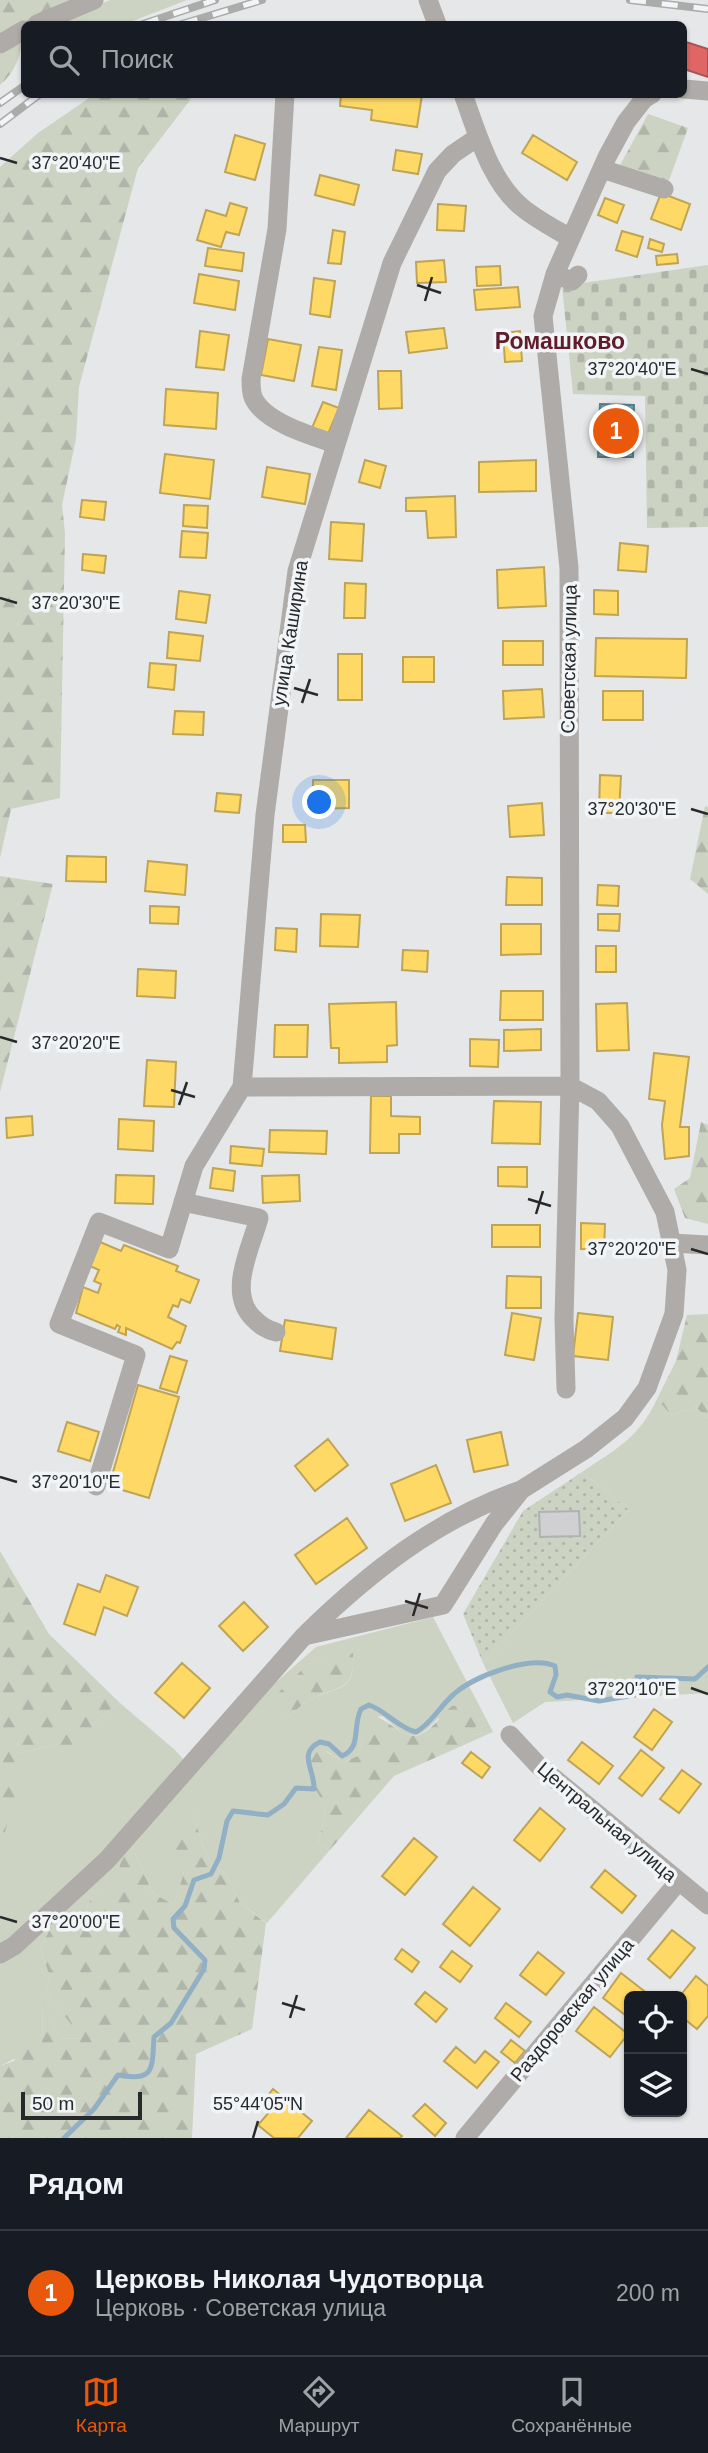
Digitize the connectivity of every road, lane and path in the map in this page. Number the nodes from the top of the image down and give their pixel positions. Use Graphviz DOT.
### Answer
graph roads {
  1 [pos="94,0"];
  2 [pos="428,0"];
  3 [pos="44,21"];
  4 [pos="436,21"];
  5 [pos="21,32"];
  6 [pos="0,44"];
  7 [pos="687,89"];
  8 [pos="708,91"];
  9 [pos="285,98"];
  10 [pos="464,98"];
  11 [pos="646,98"];
  12 [pos="478,137"];
  13 [pos="602,169"];
  14 [pos="664,189"];
  15 [pos="570,238"];
  16 [pos="555,274"];
  17 [pos="578,275"];
  18 [pos="336,444"];
  19 [pos="570,1086"];
  20 [pos="242,1087"];
  21 [pos="183,1202"];
  22 [pos="672,1242"];
  23 [pos="708,1245"];
  24 [pos="276,1332"];
  25 [pos="566,1389"];
  26 [pos="96,1486"];
  27 [pos="521,1490"];
  28 [pos="304,1636"];
  29 [pos="510,1735"];
  30 [pos="678,1882"];
  31 [pos="708,1905"];
  32 [pos="0,1954"];
  33 [pos="466,2138"];
  1 -- 3 [label="street"];
  2 -- 4 [label="street"];
  5 -- 6 [label="street"];
  7 -- 8 [label="street"];
  9 -- 18 [label="street"];
  10 -- 12 [label="street"];
  11 -- 13 [label="street, Советская улица"];
  12 -- 15 [label="street"];
  12 -- 18 [label="street, улица Каширина"];
  13 -- 14 [label="street"];
  13 -- 15 [label="street, Советская улица"];
  15 -- 16 [label="street, Советская улица"];
  16 -- 17 [label="street"];
  16 -- 19 [label="street, Советская улица"];
  18 -- 20 [label="street, улица Каширина"];
  19 -- 20 [label="street"];
  19 -- 22 [label="street"];
  19 -- 25 [label="street, Советская улица"];
  20 -- 21 [label="street"];
  21 -- 24 [label="street"];
  21 -- 26 [label="street"];
  22 -- 23 [label="street"];
  22 -- 27 [label="street"];
  27 -- 28 [label="street"];
  27 -- 28 [label="street"];
  28 -- 32 [label="street"];
  29 -- 30 [label="street, Центральная улица"];
  30 -- 31 [label="street, Центральная улица"];
  30 -- 33 [label="street, Раздоровская улица"];
}
